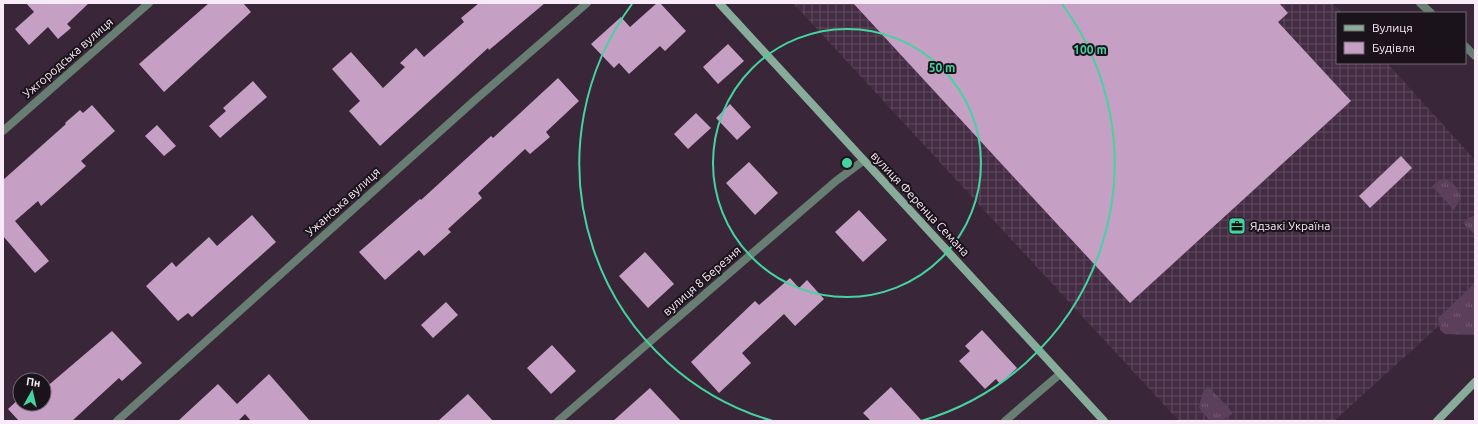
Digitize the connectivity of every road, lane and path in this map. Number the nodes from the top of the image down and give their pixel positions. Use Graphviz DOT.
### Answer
graph roads {
  1 [pos="149,3"];
  2 [pos="587,3"];
  3 [pos="719,3"];
  4 [pos="1420,3"];
  5 [pos="1430,12"];
  6 [pos="1466,47"];
  7 [pos="1475,56"];
  8 [pos="3,131"];
  9 [pos="863,161"];
  10 [pos="1060,374"];
  11 [pos="1475,382"];
  12 [pos="117,421"];
  13 [pos="558,421"];
  14 [pos="1005,421"];
  15 [pos="1104,421"];
  16 [pos="1436,421"];
  1 -- 8 [label="street, Ужгородська вулиця"];
  2 -- 12 [label="street, Ужанська вулиця"];
  3 -- 9 [label="street, вулиця Ференца Семана"];
  4 -- 5 [label="street"];
  6 -- 7 [label="street"];
  9 -- 10 [label="street, вулиця Ференца Семана"];
  9 -- 13 [label="street, вулиця 8 Березня"];
  10 -- 14 [label="street"];
  10 -- 15 [label="street, вулиця Ференца Семана"];
  11 -- 16 [label="street"];
}
